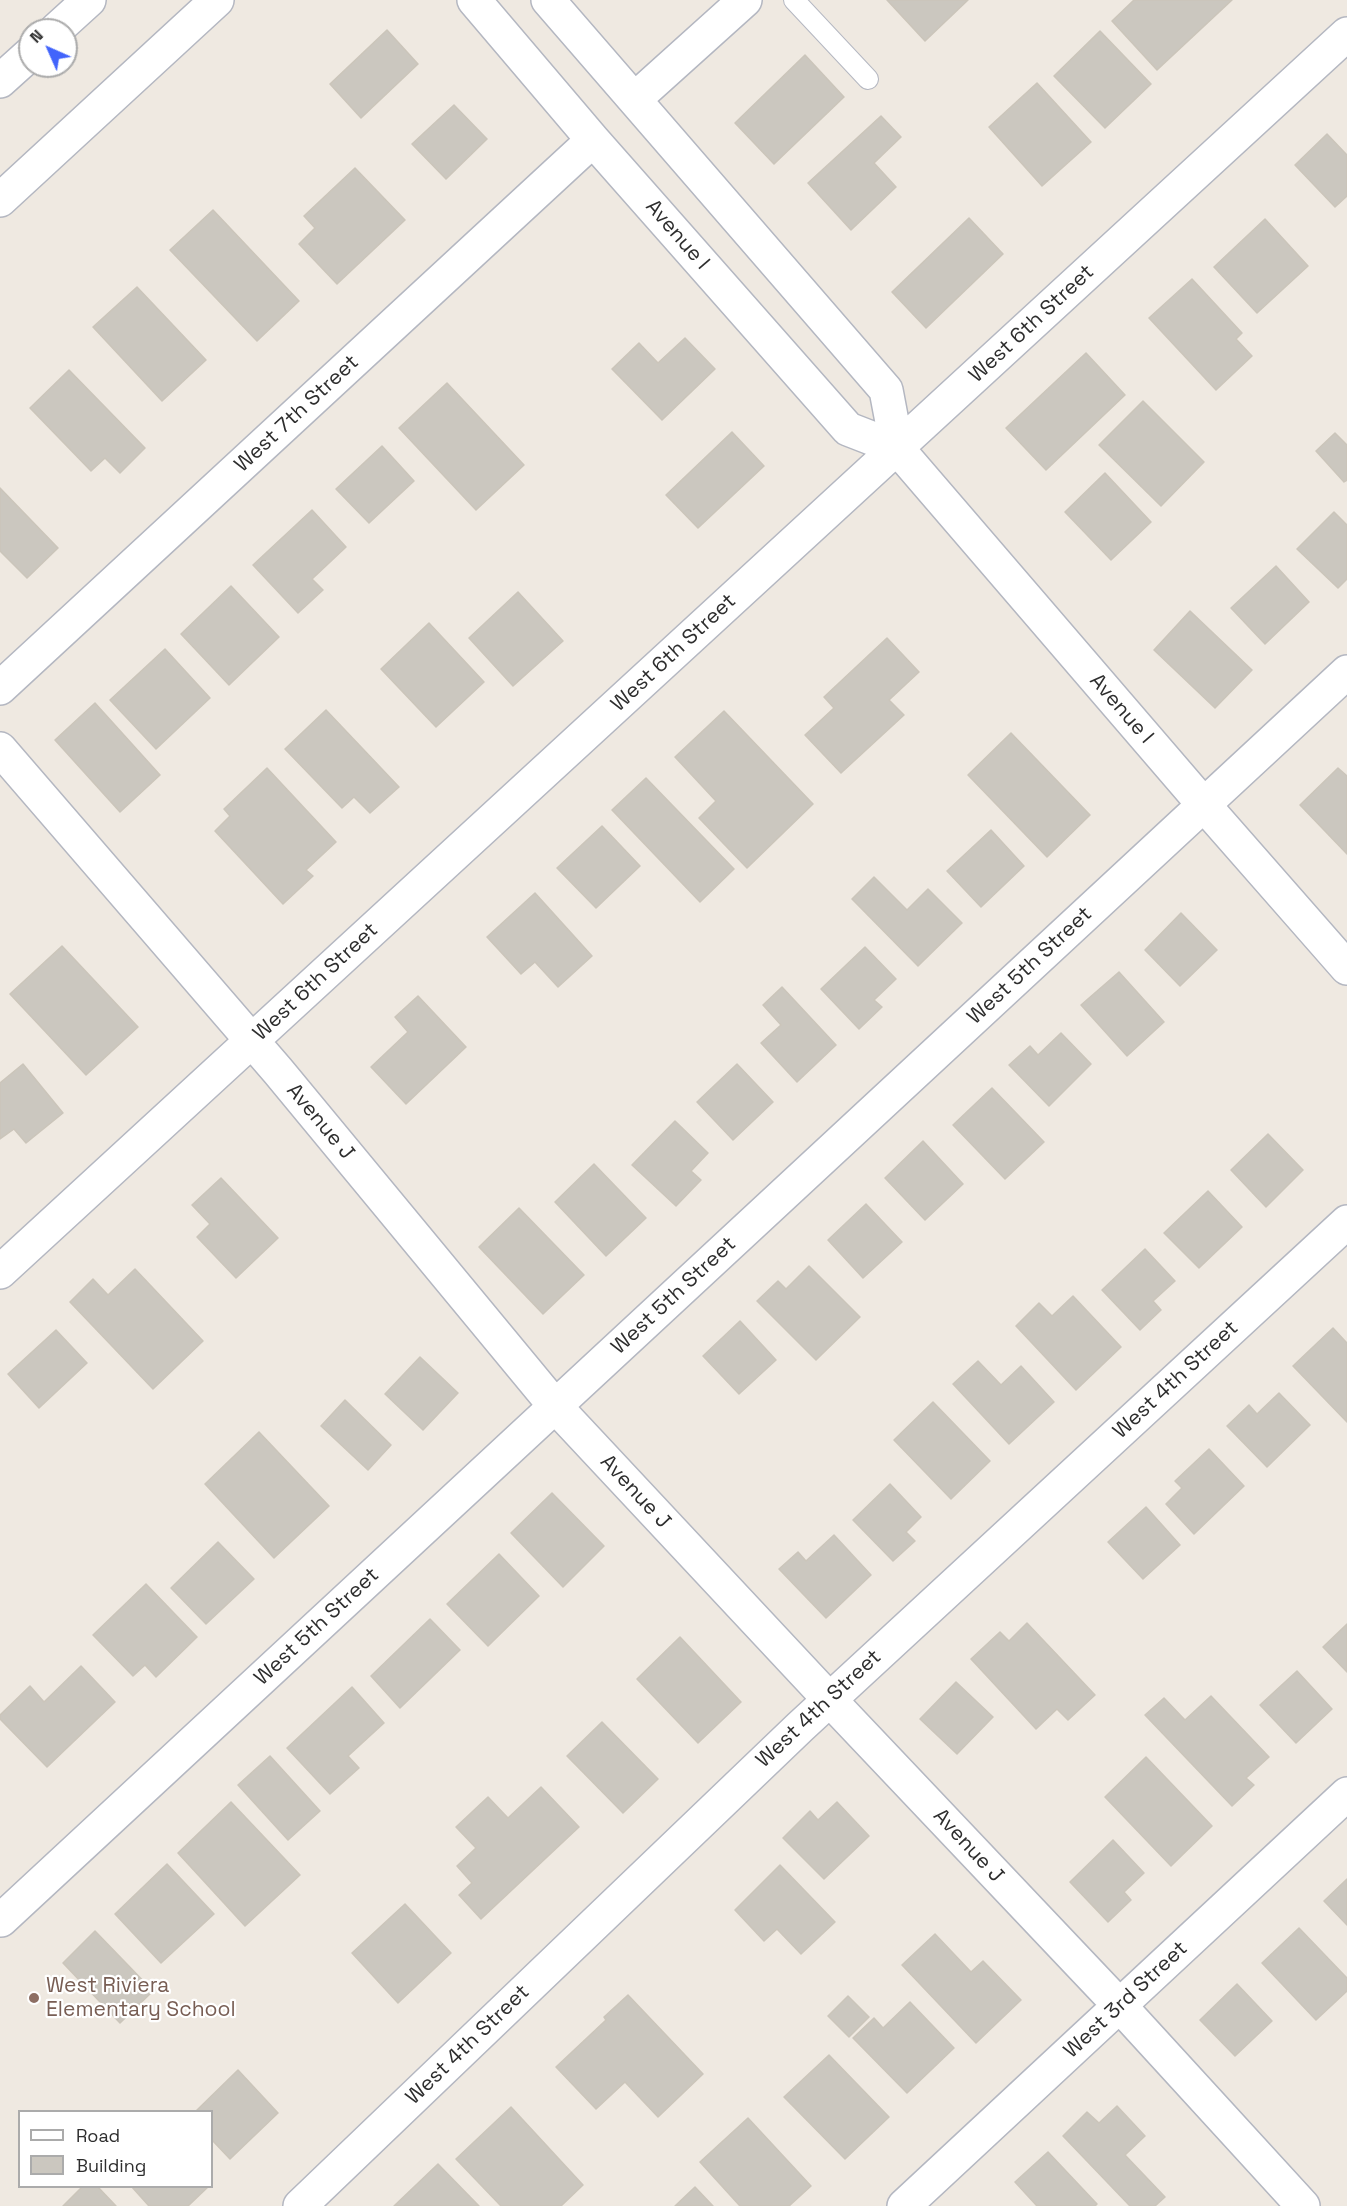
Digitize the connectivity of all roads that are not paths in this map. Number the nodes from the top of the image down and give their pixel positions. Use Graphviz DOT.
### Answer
graph roads {
  1 [pos="89,0"];
  2 [pos="218,0"];
  3 [pos="474,0"];
  4 [pos="548,0"];
  5 [pos="745,0"];
  6 [pos="794,0"];
  7 [pos="69,18"];
  8 [pos="1347,34"];
  9 [pos="18,65"];
  10 [pos="868,79"];
  11 [pos="0,81"];
  12 [pos="635,99"];
  13 [pos="593,140"];
  14 [pos="0,200"];
  15 [pos="897,448"];
  16 [pos="1347,672"];
  17 [pos="0,688"];
  18 [pos="0,749"];
  19 [pos="1204,805"];
  20 [pos="1347,968"];
  21 [pos="252,1041"];
  22 [pos="1347,1222"];
  23 [pos="0,1272"];
  24 [pos="555,1406"];
  25 [pos="828,1699"];
  26 [pos="1347,1794"];
  27 [pos="1,1920"];
  28 [pos="1120,2006"];
  29 [pos="300,2206"];
  30 [pos="904,2206"];
  31 [pos="1303,2206"];
  1 -- 7 [label="street"];
  2 -- 14 [label="street"];
  3 -- 13 [label="street, Avenue I"];
  4 -- 12 [label="street, Avenue I"];
  5 -- 12 [label="street"];
  6 -- 10 [label="lane"];
  8 -- 15 [label="street, West 6th Street"];
  9 -- 11 [label="street"];
  12 -- 15 [label="street, Avenue I"];
  13 -- 15 [label="street, Avenue I"];
  13 -- 17 [label="street, West 7th Street"];
  15 -- 19 [label="street, Avenue I"];
  15 -- 21 [label="street, West 6th Street"];
  16 -- 19 [label="street, West 5th Street"];
  18 -- 21 [label="street, Avenue J"];
  19 -- 20 [label="street, Avenue I"];
  19 -- 24 [label="street, West 5th Street"];
  21 -- 23 [label="street, West 6th Street"];
  21 -- 24 [label="street, Avenue J"];
  22 -- 25 [label="street, West 4th Street"];
  24 -- 25 [label="street, Avenue J"];
  24 -- 27 [label="street, West 5th Street"];
  25 -- 28 [label="street, Avenue J"];
  25 -- 29 [label="street, West 4th Street"];
  26 -- 28 [label="street, West 3rd Street"];
  28 -- 30 [label="street, West 3rd Street"];
  28 -- 31 [label="street, Avenue J"];
}
